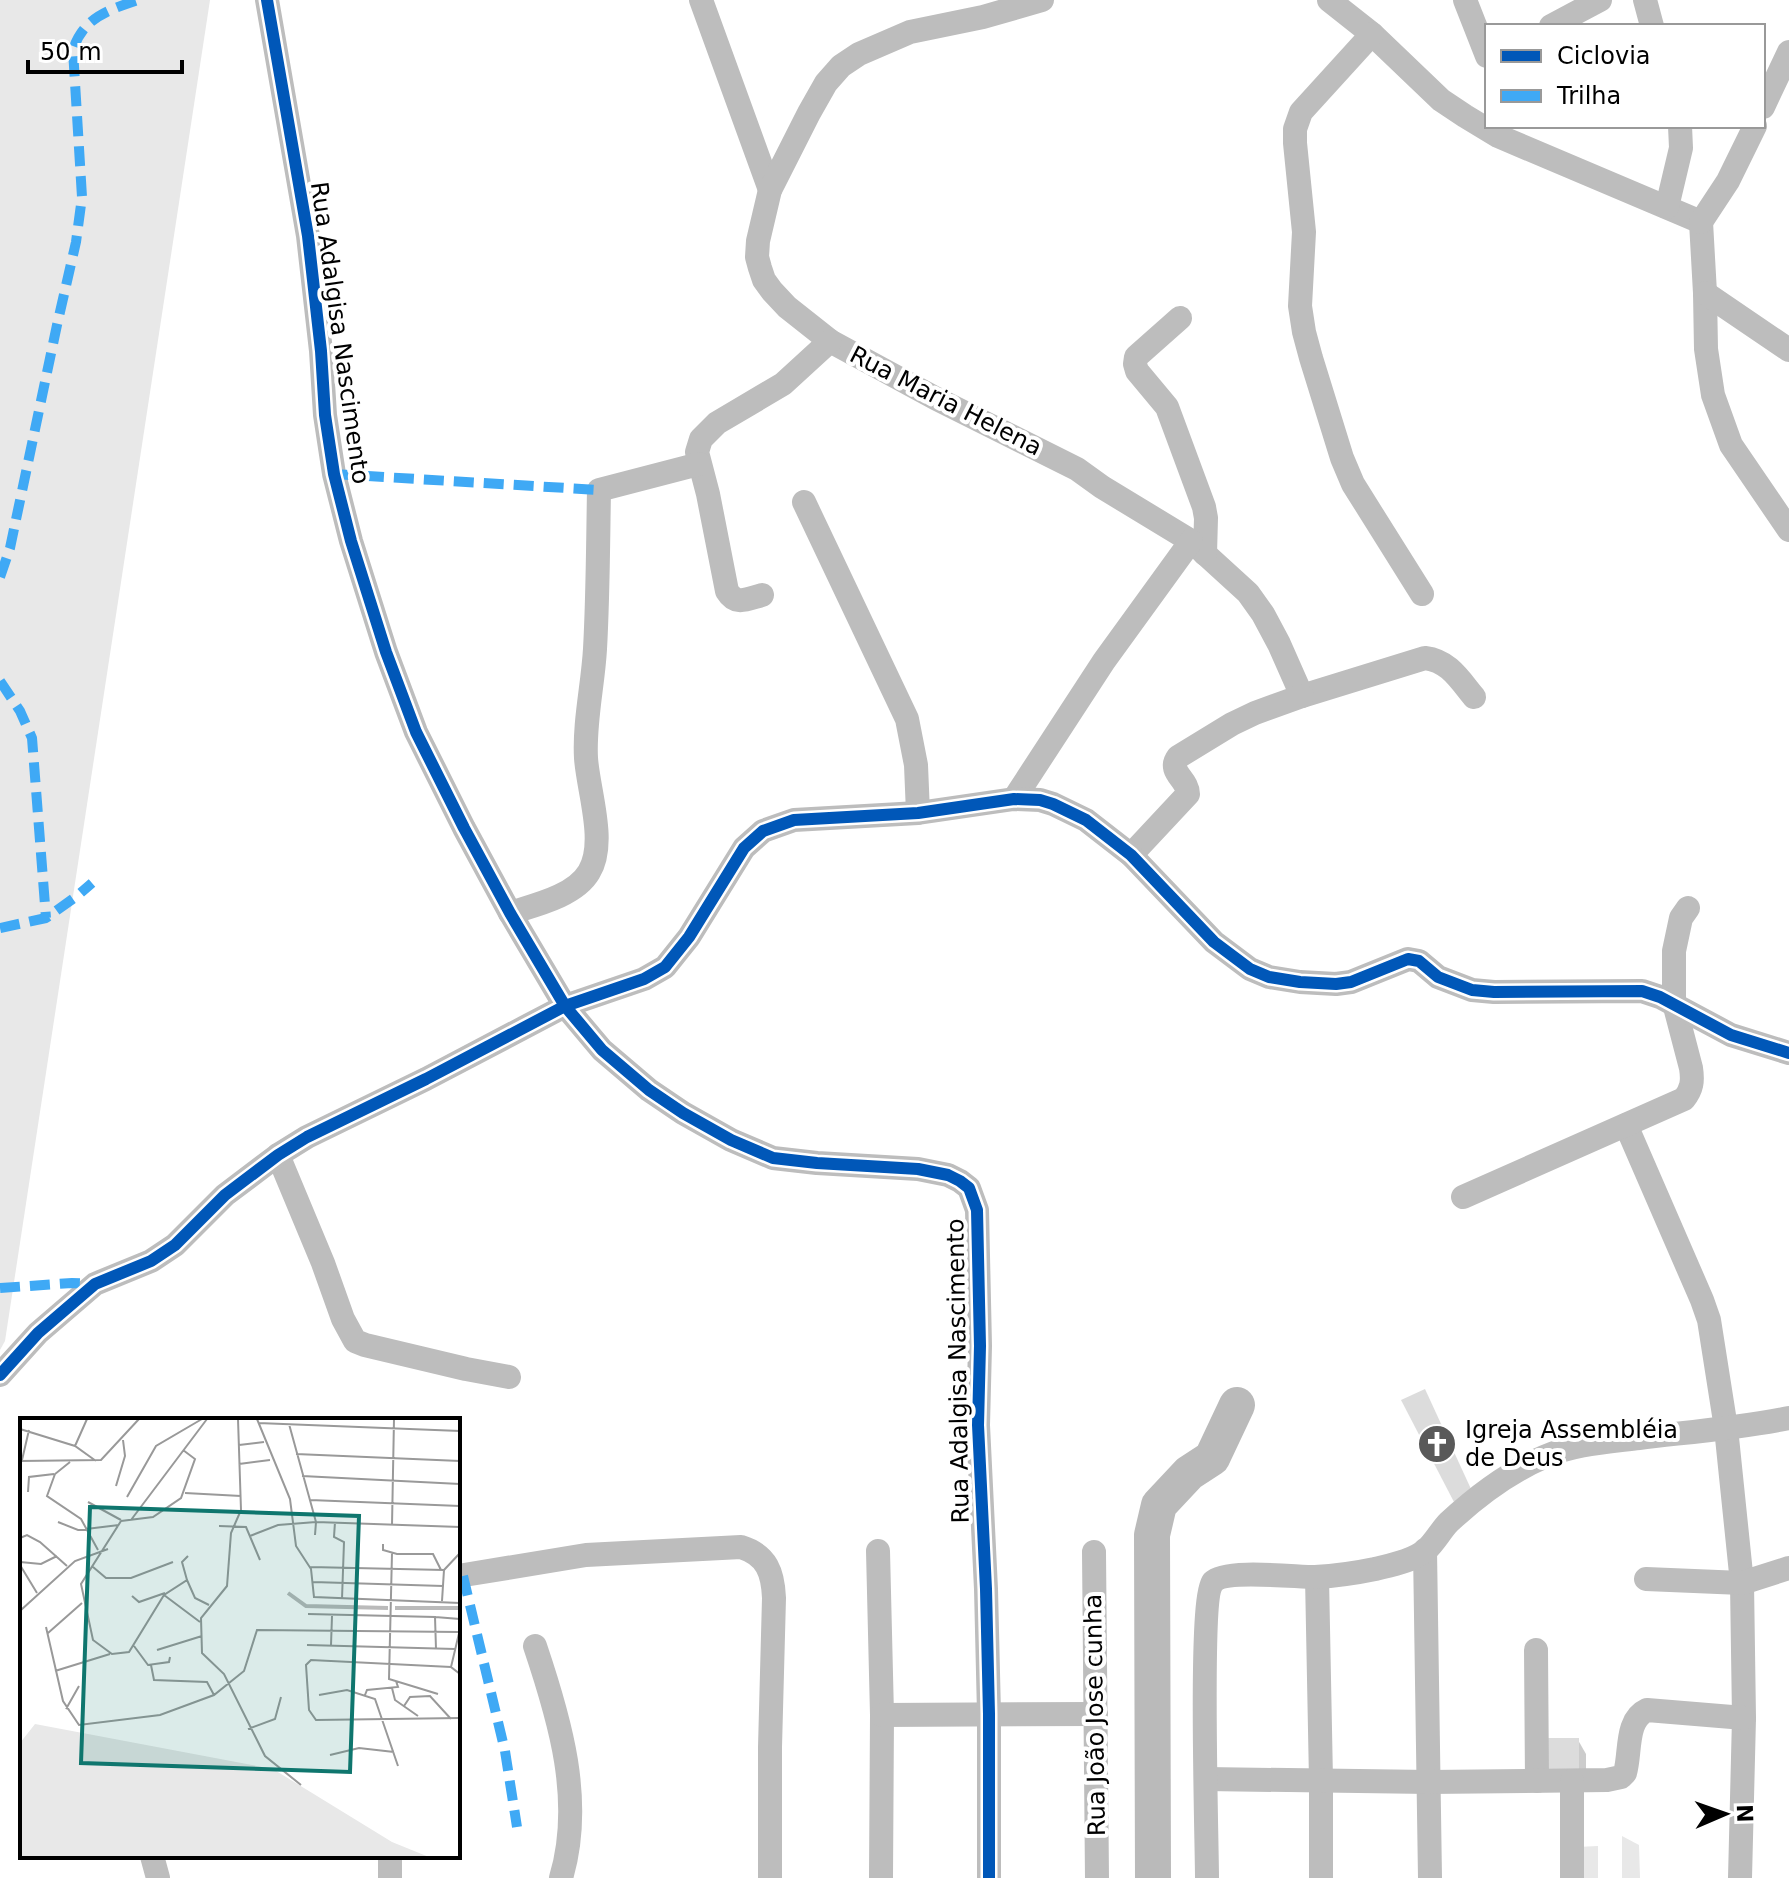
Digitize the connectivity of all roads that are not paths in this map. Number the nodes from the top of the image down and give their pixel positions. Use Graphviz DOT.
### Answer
graph roads {
  1 [pos="267,0"];
  2 [pos="701,0"];
  3 [pos="1042,0"];
  4 [pos="1329,0"];
  5 [pos="1465,0"];
  6 [pos="1600,0"];
  7 [pos="1645,0"];
  8 [pos="1555,24"];
  9 [pos="1651,24"];
  10 [pos="1372,34"];
  11 [pos="1485,51"];
  12 [pos="1789,52"];
  13 [pos="1765,103"];
  14 [pos="1485,124"];
  15 [pos="1680,128"];
  16 [pos="1754,128"];
  17 [pos="1498,131"];
  18 [pos="770,190"];
  19 [pos="1667,207"];
  20 [pos="1701,222"];
  21 [pos="1705,293"];
  22 [pos="1180,318"];
  23 [pos="830,341"];
  24 [pos="1789,350"];
  25 [pos="699,464"];
  26 [pos="804,502"];
  27 [pos="1789,530"];
  28 [pos="1198,547"];
  29 [pos="1422,594"];
  30 [pos="762,595"];
  31 [pos="1302,696"];
  32 [pos="1474,697"];
  33 [pos="1014,799"];
  34 [pos="918,813"];
  35 [pos="1131,855"];
  36 [pos="1688,908"];
  37 [pos="510,913"];
  38 [pos="1674,1003"];
  39 [pos="565,1006"];
  40 [pos="1789,1053"];
  41 [pos="1626,1125"];
  42 [pos="278,1155"];
  43 [pos="1463,1197"];
  44 [pos="0,1375"];
  45 [pos="509,1377"];
  46 [pos="1789,1418"];
  47 [pos="1726,1428"];
  48 [pos="1425,1550"];
  49 [pos="878,1551"];
  50 [pos="1094,1552"];
  51 [pos="1789,1568"];
  52 [pos="460,1576"];
  53 [pos="1317,1577"];
  54 [pos="1646,1579"];
  55 [pos="1742,1583"];
  56 [pos="535,1646"];
  57 [pos="1536,1650"];
  58 [pos="989,1714"];
  59 [pos="1096,1714"];
  60 [pos="882,1715"];
  61 [pos="1744,1718"];
  62 [pos="1206,1779"];
  63 [pos="1321,1780"];
  64 [pos="1537,1781"];
  65 [pos="1572,1781"];
  66 [pos="1429,1782"];
  67 [pos="153,1858"];
  68 [pos="158,1878"];
  69 [pos="561,1878"];
  70 [pos="770,1878"];
  71 [pos="881,1878"];
  72 [pos="989,1878"];
  73 [pos="1097,1878"];
  74 [pos="1207,1878"];
  75 [pos="1321,1878"];
  76 [pos="1430,1878"];
  77 [pos="1572,1878"];
  78 [pos="1740,1878"];
  1 -- 37 [label="street, Rua Adalgisa Nascimento"];
  2 -- 18 [label="street"];
  3 -- 18 [label="street, Rua Maria Helena"];
  4 -- 10 [label="street"];
  5 -- 11 [label="street"];
  6 -- 8 [label="street"];
  7 -- 9 [label="street"];
  10 -- 14 [label="street"];
  10 -- 29 [label="street"];
  12 -- 13 [label="street"];
  15 -- 19 [label="street"];
  16 -- 20 [label="street"];
  17 -- 19 [label="street"];
  18 -- 23 [label="street, Rua Maria Helena"];
  19 -- 20 [label="street"];
  20 -- 21 [label="street"];
  21 -- 24 [label="street"];
  21 -- 27 [label="street"];
  22 -- 28 [label="street"];
  23 -- 25 [label="street"];
  23 -- 28 [label="street, Rua Maria Helena"];
  25 -- 30 [label="street"];
  25 -- 37 [label="street"];
  26 -- 34 [label="street"];
  28 -- 31 [label="street, Rua Maria Helena"];
  28 -- 33 [label="street"];
  31 -- 32 [label="street"];
  31 -- 35 [label="street"];
  33 -- 34 [label="street"];
  33 -- 35 [label="street"];
  34 -- 39 [label="street"];
  35 -- 38 [label="street"];
  36 -- 38 [label="street"];
  37 -- 39 [label="street, Rua Adalgisa Nascimento"];
  38 -- 40 [label="street"];
  38 -- 41 [label="street"];
  39 -- 42 [label="street"];
  39 -- 58 [label="street, Rua Adalgisa Nascimento"];
  41 -- 43 [label="street"];
  41 -- 47 [label="street"];
  42 -- 44 [label="street"];
  42 -- 45 [label="street"];
  46 -- 47 [label="street"];
  47 -- 48 [label="street"];
  47 -- 55 [label="street"];
  48 -- 53 [label="street"];
  48 -- 66 [label="street"];
  49 -- 60 [label="street"];
  50 -- 59 [label="street, Rua João Jose cunha"];
  51 -- 55 [label="street"];
  52 -- 70 [label="street"];
  53 -- 62 [label="street"];
  53 -- 63 [label="street"];
  54 -- 55 [label="street"];
  55 -- 61 [label="street"];
  56 -- 69 [label="street"];
  57 -- 64 [label="street"];
  58 -- 59 [label="street"];
  58 -- 60 [label="street"];
  58 -- 72 [label="street, Rua Adalgisa Nascimento"];
  59 -- 73 [label="street, Rua João Jose cunha"];
  60 -- 71 [label="street"];
  61 -- 65 [label="street"];
  61 -- 78 [label="street"];
  62 -- 63 [label="street"];
  62 -- 74 [label="street"];
  63 -- 66 [label="street"];
  63 -- 75 [label="street"];
  64 -- 65 [label="street"];
  64 -- 66 [label="street"];
  65 -- 77 [label="street"];
  66 -- 76 [label="street"];
  67 -- 68 [label="street"];
}
